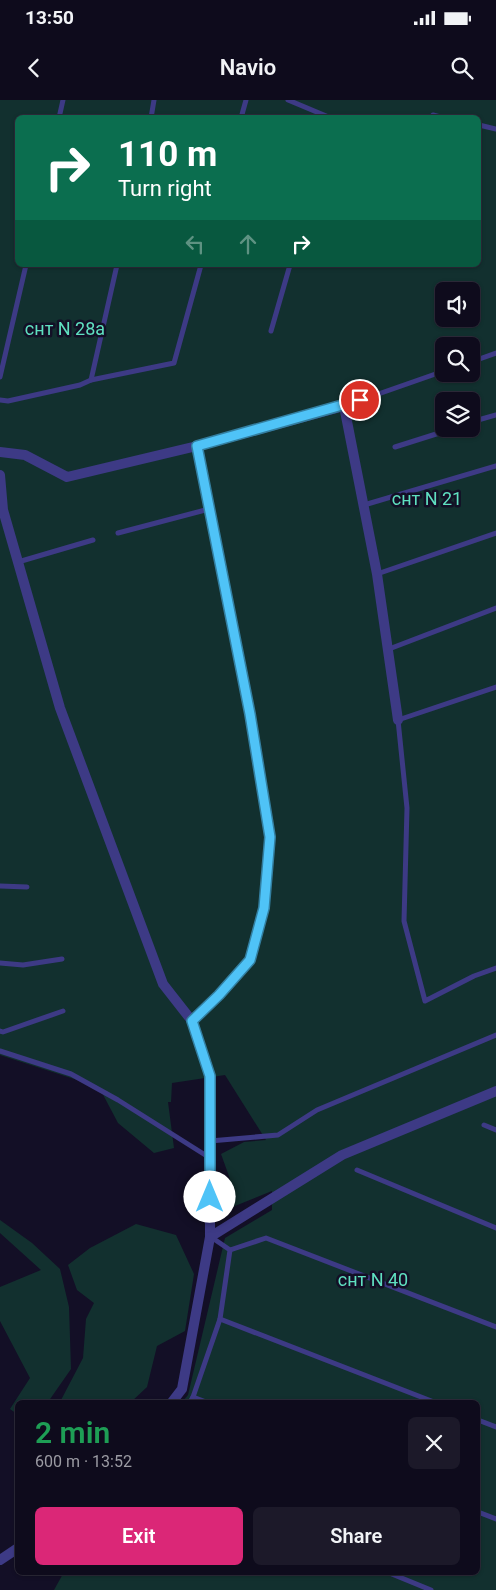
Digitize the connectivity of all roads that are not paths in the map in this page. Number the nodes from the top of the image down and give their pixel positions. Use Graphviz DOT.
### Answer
graph roads {
  1 [pos="63,100"];
  2 [pos="154,100"];
  3 [pos="246,100"];
  4 [pos="288,100"];
  5 [pos="60,115"];
  6 [pos="151,115"];
  7 [pos="242,115"];
  8 [pos="324,115"];
  9 [pos="481,125"];
  10 [pos="496,129"];
  11 [pos="26,267"];
  12 [pos="117,267"];
  13 [pos="200,267"];
  14 [pos="289,267"];
  15 [pos="272,331"];
  16 [pos="496,353"];
  17 [pos="480,359"];
  18 [pos="435,374"];
  19 [pos="0,377"];
  20 [pos="92,380"];
  21 [pos="0,400"];
  22 [pos="344,406"];
  23 [pos="496,415"];
  24 [pos="480,419"];
  25 [pos="435,434"];
  26 [pos="197,446"];
  27 [pos="395,447"];
  28 [pos="0,452"];
  29 [pos="496,466"];
  30 [pos="0,475"];
  31 [pos="364,505"];
  32 [pos="210,509"];
  33 [pos="118,533"];
  34 [pos="496,533"];
  35 [pos="93,540"];
  36 [pos="18,562"];
  37 [pos="377,574"];
  38 [pos="496,608"];
  39 [pos="389,649"];
  40 [pos="496,686"];
  41 [pos="398,720"];
  42 [pos="0,886"];
  43 [pos="27,888"];
  44 [pos="62,959"];
  45 [pos="0,963"];
  46 [pos="496,968"];
  47 [pos="63,1011"];
  48 [pos="192,1021"];
  49 [pos="0,1031"];
  50 [pos="496,1035"];
  51 [pos="0,1051"];
  52 [pos="496,1091"];
  53 [pos="484,1125"];
  54 [pos="496,1130"];
  55 [pos="210,1141"];
  56 [pos="210,1158"];
  57 [pos="356,1170"];
  58 [pos="496,1228"];
  59 [pos="210,1237"];
  60 [pos="230,1250"];
  61 [pos="220,1319"];
  62 [pos="496,1326"];
  63 [pos="174,1400"];
  64 [pos="192,1400"];
  65 [pos="429,1400"];
  66 [pos="480,1421"];
  67 [pos="496,1427"];
  68 [pos="480,1513"];
  69 [pos="496,1519"];
  70 [pos="15,1550"];
  71 [pos="0,1560"];
  72 [pos="394,1575"];
  73 [pos="431,1590"];
  1 -- 5 [label="lane"];
  2 -- 6 [label="lane"];
  3 -- 7 [label="lane"];
  4 -- 8 [label="lane"];
  9 -- 10 [label="lane"];
  11 -- 19 [label="lane"];
  12 -- 20 [label="lane"];
  13 -- 20 [label="lane"];
  14 -- 15 [label="lane"];
  16 -- 17 [label="lane"];
  18 -- 22 [label="lane"];
  20 -- 21 [label="lane"];
  22 -- 26 [label="street"];
  22 -- 31 [label="street"];
  23 -- 24 [label="lane"];
  25 -- 27 [label="lane"];
  26 -- 28 [label="street"];
  26 -- 32 [label="street"];
  29 -- 31 [label="lane"];
  30 -- 36 [label="street"];
  31 -- 37 [label="street"];
  32 -- 33 [label="lane"];
  32 -- 48 [label="street"];
  34 -- 37 [label="lane"];
  35 -- 36 [label="lane"];
  36 -- 48 [label="street"];
  37 -- 39 [label="street"];
  38 -- 39 [label="lane"];
  39 -- 41 [label="street"];
  40 -- 41 [label="lane"];
  41 -- 46 [label="lane"];
  42 -- 43 [label="lane"];
  44 -- 45 [label="lane"];
  47 -- 49 [label="lane"];
  48 -- 55 [label="street"];
  50 -- 55 [label="lane"];
  51 -- 56 [label="lane"];
  52 -- 59 [label="street"];
  53 -- 54 [label="lane"];
  55 -- 56 [label="street"];
  56 -- 59 [label="street"];
  57 -- 58 [label="lane"];
  59 -- 60 [label="lane"];
  59 -- 63 [label="street"];
  60 -- 61 [label="lane"];
  60 -- 62 [label="lane"];
  61 -- 64 [label="lane"];
  61 -- 65 [label="lane"];
  66 -- 67 [label="lane"];
  68 -- 69 [label="lane"];
  70 -- 71 [label="street"];
  72 -- 73 [label="lane"];
}
